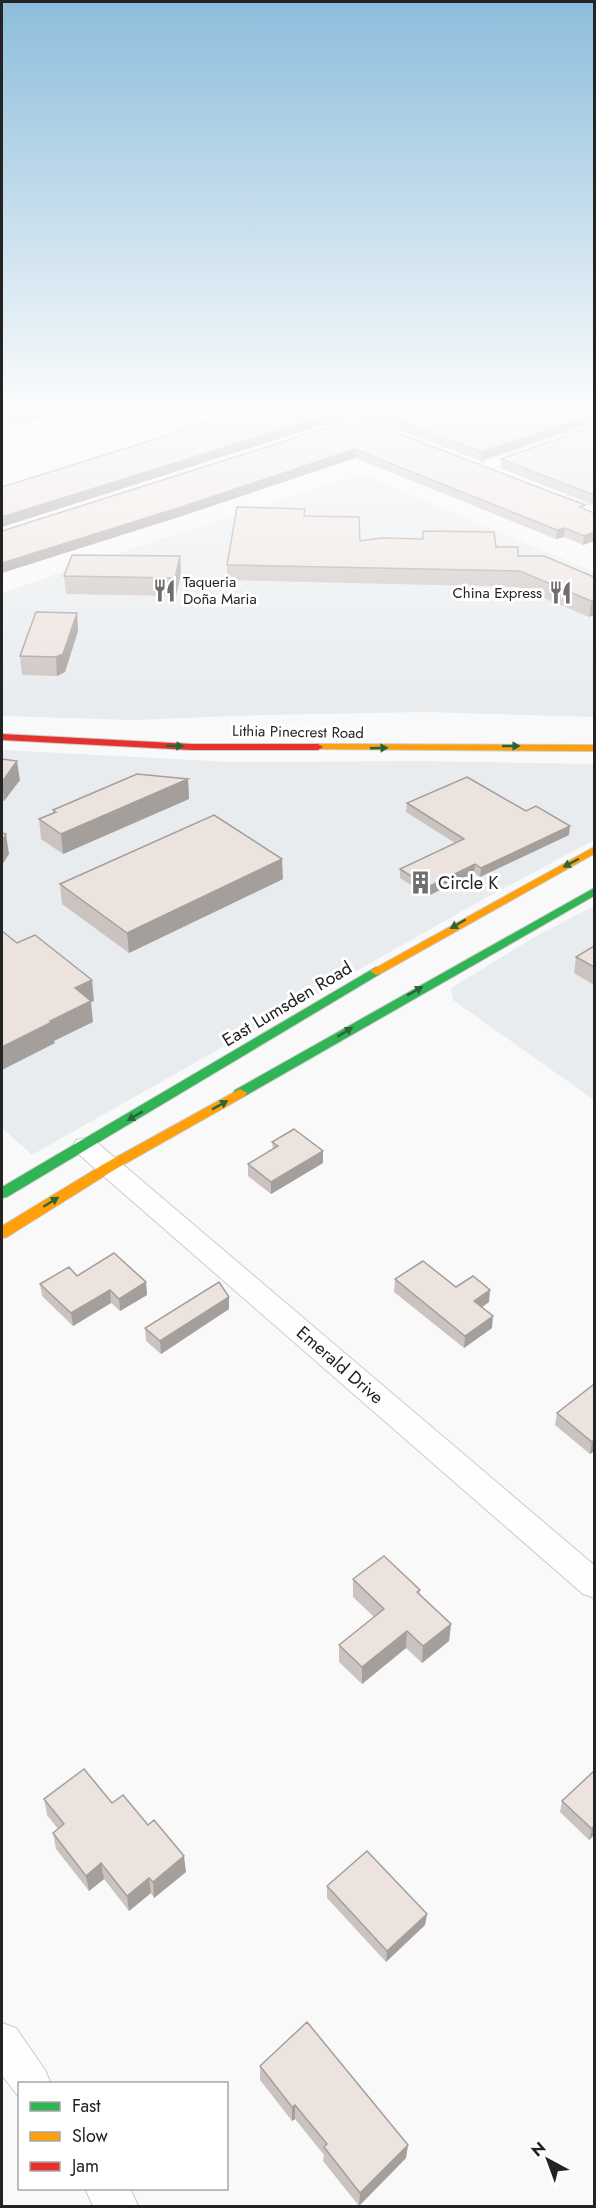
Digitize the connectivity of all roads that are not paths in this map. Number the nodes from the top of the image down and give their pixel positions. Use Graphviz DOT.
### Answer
graph roads {
  1 [pos="2,727"];
  2 [pos="295,733"];
  3 [pos="2,737"];
  4 [pos="545,746"];
  5 [pos="594,748"];
  6 [pos="594,756"];
  7 [pos="594,850"];
  8 [pos="594,891"];
  9 [pos="487,908"];
  10 [pos="425,960"];
  11 [pos="374,999"];
  12 [pos="364,1020"];
  13 [pos="85,1146"];
  14 [pos="110,1167"];
  15 [pos="2,1193"];
  16 [pos="2,1233"];
  17 [pos="594,1584"];
  18 [pos="2,2042"];
  19 [pos="30,2082"];
  20 [pos="106,2190"];
  21 [pos="117,2206"];
  1 -- 2 [label="main road, Lithia Pinecrest Road"];
  3 -- 4 [label="main road, Lithia Pinecrest Road, one-way"];
  4 -- 5 [label="main road, Lithia Pinecrest Road"];
  4 -- 6 [label="main road"];
  7 -- 9 [label="main road, East Lumsden Road, one-way"];
  12 -- 8 [label="main road, one-way"];
  9 -- 10 [label="main road"];
  9 -- 13 [label="main road, East Lumsden Road, one-way"];
  11 -- 12 [label="main road"];
  14 -- 12 [label="main road, one-way"];
  13 -- 14 [label="street, Emerald Drive"];
  13 -- 15 [label="main road, East Lumsden Road"];
  16 -- 14 [label="main road, one-way"];
  14 -- 17 [label="street, Emerald Drive"];
  18 -- 19 [label="street"];
  20 -- 21 [label="street"];
}
